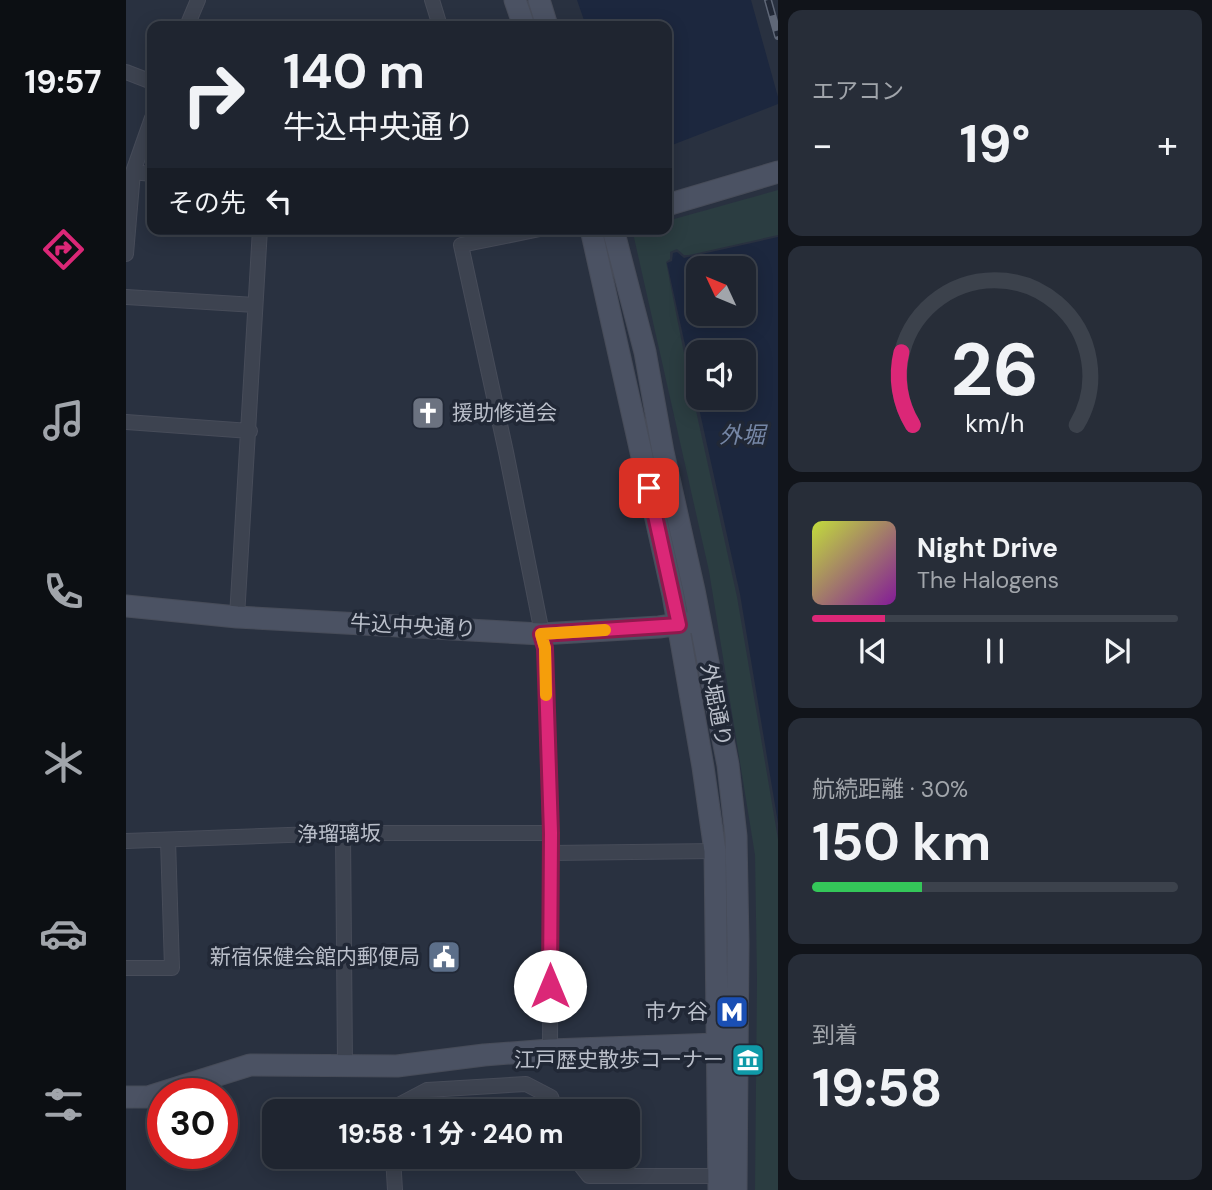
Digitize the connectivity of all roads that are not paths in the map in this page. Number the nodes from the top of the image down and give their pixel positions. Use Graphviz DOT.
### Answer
graph roads {
  1 [pos="198,0"];
  2 [pos="432,0"];
  3 [pos="515,0"];
  4 [pos="539,0"];
  5 [pos="189,21"];
  6 [pos="438,21"];
  7 [pos="522,21"];
  8 [pos="545,21"];
  9 [pos="126,72"];
  10 [pos="147,80"];
  11 [pos="147,132"];
  12 [pos="133,172"];
  13 [pos="778,172"];
  14 [pos="147,173"];
  15 [pos="672,204"];
  16 [pos="260,235"];
  17 [pos="497,235"];
  18 [pos="593,235"];
  19 [pos="615,235"];
  20 [pos="126,254"];
  21 [pos="126,297"];
  22 [pos="255,305"];
  23 [pos="126,422"];
  24 [pos="250,431"];
  25 [pos="126,606"];
  26 [pos="237,617"];
  27 [pos="690,622"];
  28 [pos="541,634"];
  29 [pos="343,833"];
  30 [pos="551,833"];
  31 [pos="168,840"];
  32 [pos="126,841"];
  33 [pos="715,851"];
  34 [pos="551,853"];
  35 [pos="126,968"];
  36 [pos="717,1044"];
  37 [pos="550,1050"];
  38 [pos="345,1064"];
  39 [pos="126,1097"];
  40 [pos="410,1099"];
  41 [pos="552,1099"];
  42 [pos="394,1169"];
  43 [pos="583,1169"];
  44 [pos="719,1183"];
  45 [pos="395,1190"];
  46 [pos="736,1190"];
  1 -- 5 [label="street"];
  2 -- 6 [label="street"];
  3 -- 7 [label="main road"];
  4 -- 8 [label="main road"];
  9 -- 10 [label="street"];
  11 -- 12 [label="street"];
  12 -- 14 [label="street"];
  12 -- 20 [label="street"];
  13 -- 15 [label="main road"];
  16 -- 22 [label="street"];
  17 -- 28 [label="street"];
  18 -- 27 [label="main road, 外堀通り"];
  19 -- 27 [label="main road, 外堀通り"];
  21 -- 22 [label="street"];
  22 -- 24 [label="street"];
  23 -- 24 [label="street"];
  24 -- 26 [label="street"];
  25 -- 26 [label="main road, 牛込中央通り"];
  26 -- 28 [label="main road, 牛込中央通り"];
  27 -- 28 [label="main road, 牛込中央通り"];
  27 -- 33 [label="main road, 外堀通り"];
  27 -- 46 [label="main road, 外堀通り"];
  28 -- 30 [label="street"];
  29 -- 30 [label="street, 浄瑠璃坂"];
  29 -- 31 [label="street, 浄瑠璃坂"];
  29 -- 38 [label="street"];
  30 -- 34 [label="street"];
  31 -- 32 [label="street, 浄瑠璃坂"];
  31 -- 35 [label="street"];
  33 -- 34 [label="street"];
  33 -- 36 [label="main road, 外堀通り"];
  34 -- 37 [label="street"];
  36 -- 37 [label="main road"];
  36 -- 44 [label="main road, 外堀通り"];
  37 -- 38 [label="main road"];
  38 -- 39 [label="main road"];
  40 -- 41 [label="street"];
  42 -- 45 [label="street"];
  43 -- 44 [label="street"];
}
